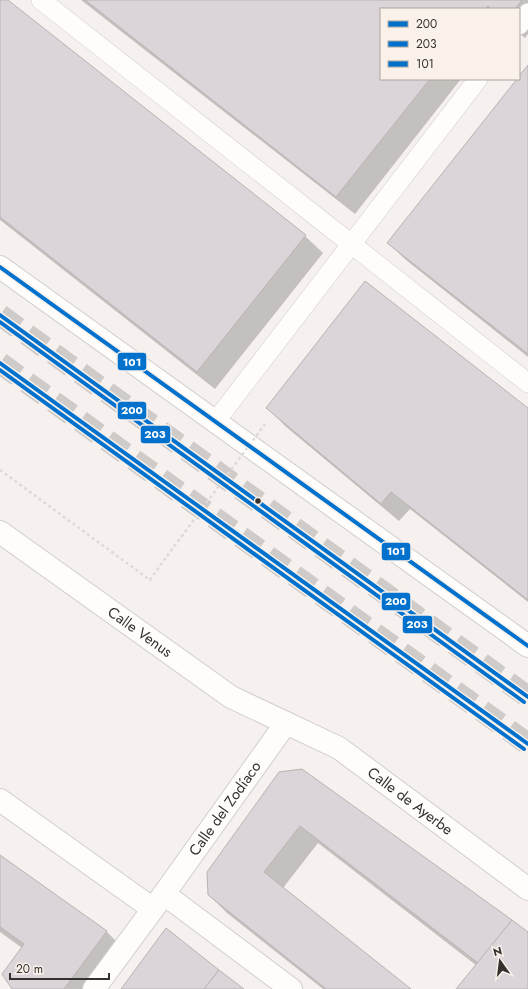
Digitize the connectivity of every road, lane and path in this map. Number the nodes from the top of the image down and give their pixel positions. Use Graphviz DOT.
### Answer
graph roads {
  1 [pos="41,0"];
  2 [pos="528,13"];
  3 [pos="520,24"];
  4 [pos="477,80"];
  5 [pos="352,244"];
  6 [pos="0,267"];
  7 [pos="528,383"];
  8 [pos="215,422"];
  9 [pos="265,424"];
  10 [pos="0,470"];
  11 [pos="0,532"];
  12 [pos="528,646"];
  13 [pos="286,723"];
  14 [pos="0,800"];
  15 [pos="528,889"];
  16 [pos="159,902"];
  17 [pos="94,989"];
  18 [pos="291,989"];
  1 -- 5 [label="lane"];
  2 -- 3 [label="lane"];
  4 -- 5 [label="lane"];
  5 -- 7 [label="lane"];
  5 -- 8 [label="lane"];
  6 -- 8 [label="street"];
  8 -- 12 [label="street"];
  9 -- 10 [label="path, bridge"];
  11 -- 13 [label="street, Calle Venus"];
  13 -- 15 [label="street, Calle de Ayerbe"];
  13 -- 16 [label="street, Calle del Zodíaco"];
  14 -- 16 [label="street"];
  16 -- 17 [label="street, Calle del Zodíaco"];
  16 -- 18 [label="street"];
}
